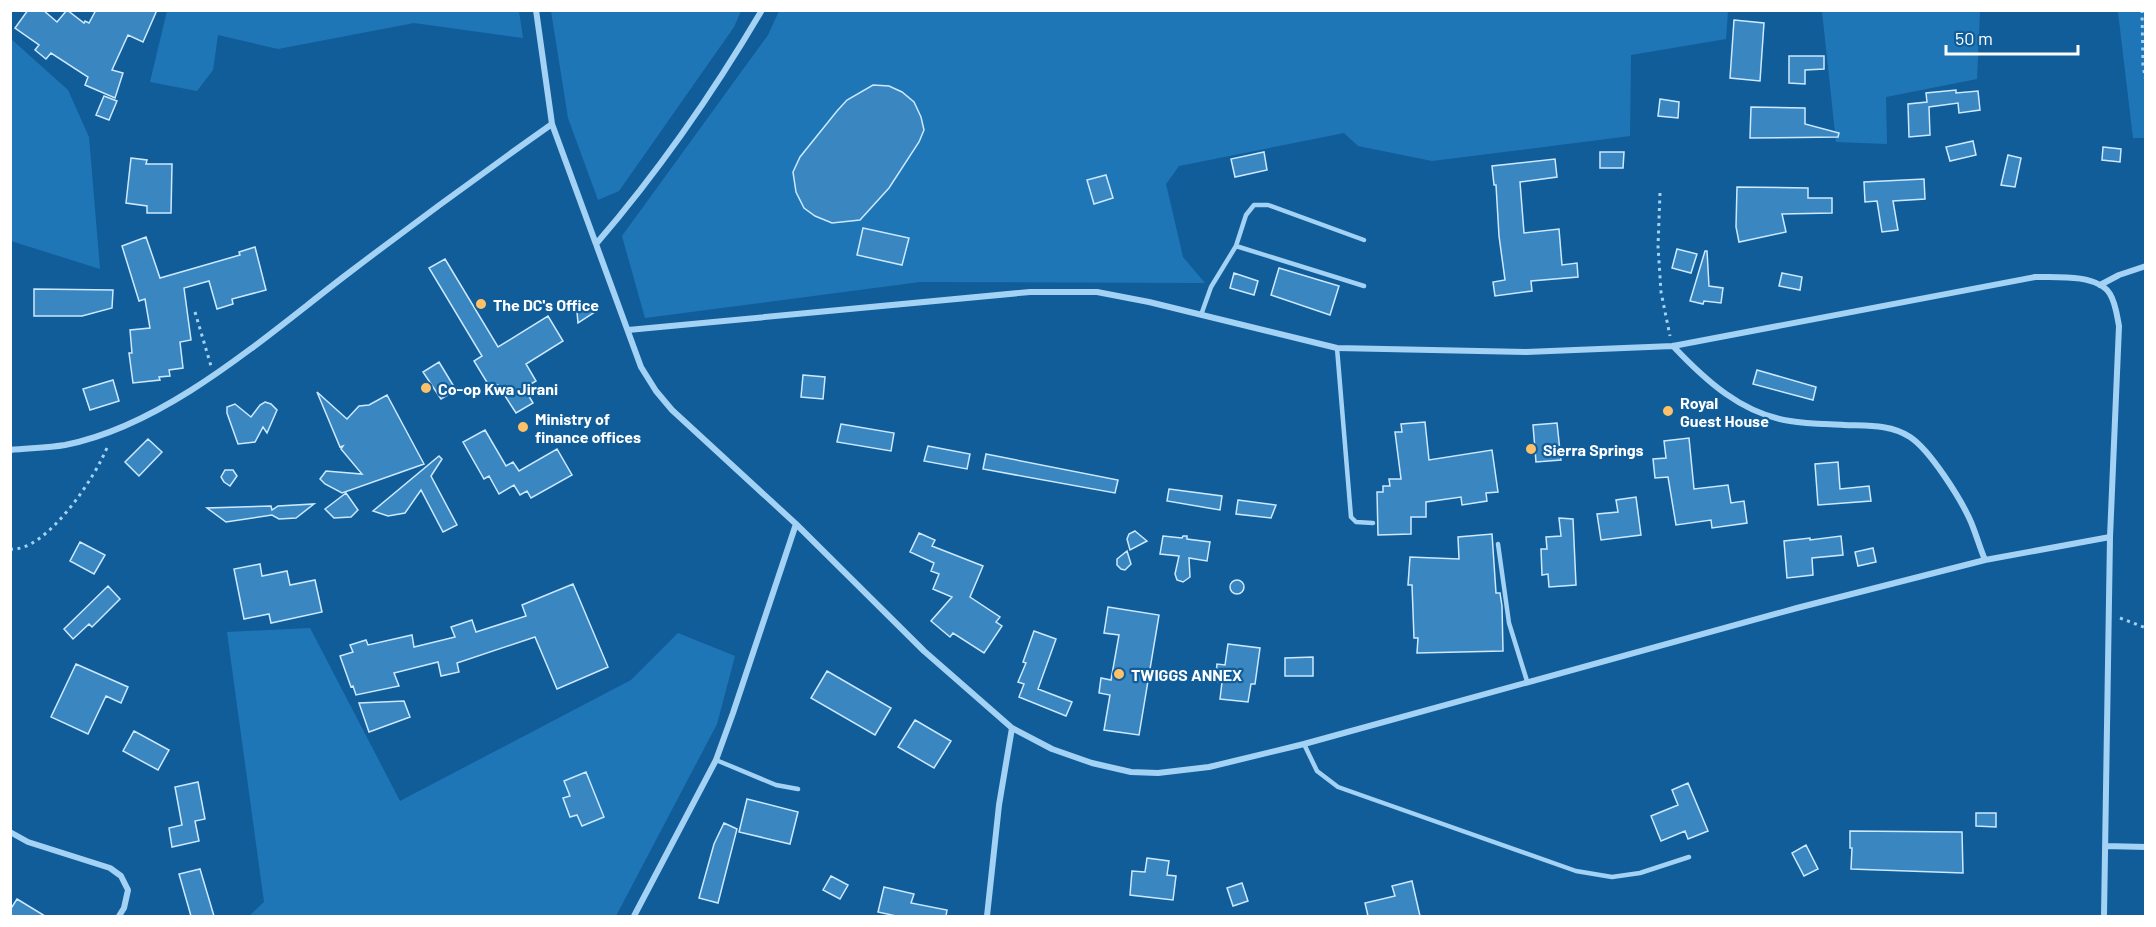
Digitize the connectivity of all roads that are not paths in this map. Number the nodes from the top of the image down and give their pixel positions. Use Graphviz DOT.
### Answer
graph roads {
  1 [pos="536,10"];
  2 [pos="762,10"];
  3 [pos="552,124"];
  4 [pos="1364,240"];
  5 [pos="596,244"];
  6 [pos="1236,246"];
  7 [pos="2145,266"];
  8 [pos="2100,285"];
  9 [pos="1364,286"];
  10 [pos="1201,315"];
  11 [pos="628,330"];
  12 [pos="1673,346"];
  13 [pos="1337,348"];
  14 [pos="10,450"];
  15 [pos="1373,523"];
  16 [pos="796,524"];
  17 [pos="2110,537"];
  18 [pos="1498,544"];
  19 [pos="1985,560"];
  20 [pos="1527,681"];
  21 [pos="1012,728"];
  22 [pos="1304,744"];
  23 [pos="716,760"];
  24 [pos="798,789"];
  25 [pos="10,832"];
  26 [pos="2105,846"];
  27 [pos="2145,848"];
  28 [pos="1689,857"];
  29 [pos="120,916"];
  30 [pos="634,916"];
  31 [pos="987,916"];
  32 [pos="2104,916"];
  1 -- 3 [label="street"];
  2 -- 5 [label="street"];
  3 -- 5 [label="street"];
  3 -- 14 [label="street"];
  4 -- 6 [label="lane"];
  5 -- 11 [label="street"];
  6 -- 9 [label="lane"];
  6 -- 10 [label="lane"];
  7 -- 8 [label="street"];
  8 -- 12 [label="street"];
  8 -- 17 [label="street"];
  10 -- 11 [label="street"];
  10 -- 13 [label="street"];
  11 -- 16 [label="street"];
  12 -- 13 [label="street"];
  12 -- 19 [label="street"];
  13 -- 15 [label="lane"];
  16 -- 21 [label="street"];
  16 -- 23 [label="street"];
  17 -- 19 [label="street"];
  17 -- 26 [label="street"];
  18 -- 20 [label="lane"];
  19 -- 20 [label="street"];
  20 -- 22 [label="street"];
  21 -- 22 [label="street"];
  21 -- 31 [label="street"];
  22 -- 28 [label="lane"];
  23 -- 24 [label="lane"];
  23 -- 30 [label="street"];
  25 -- 29 [label="street"];
  26 -- 27 [label="street"];
  26 -- 32 [label="street"];
}
